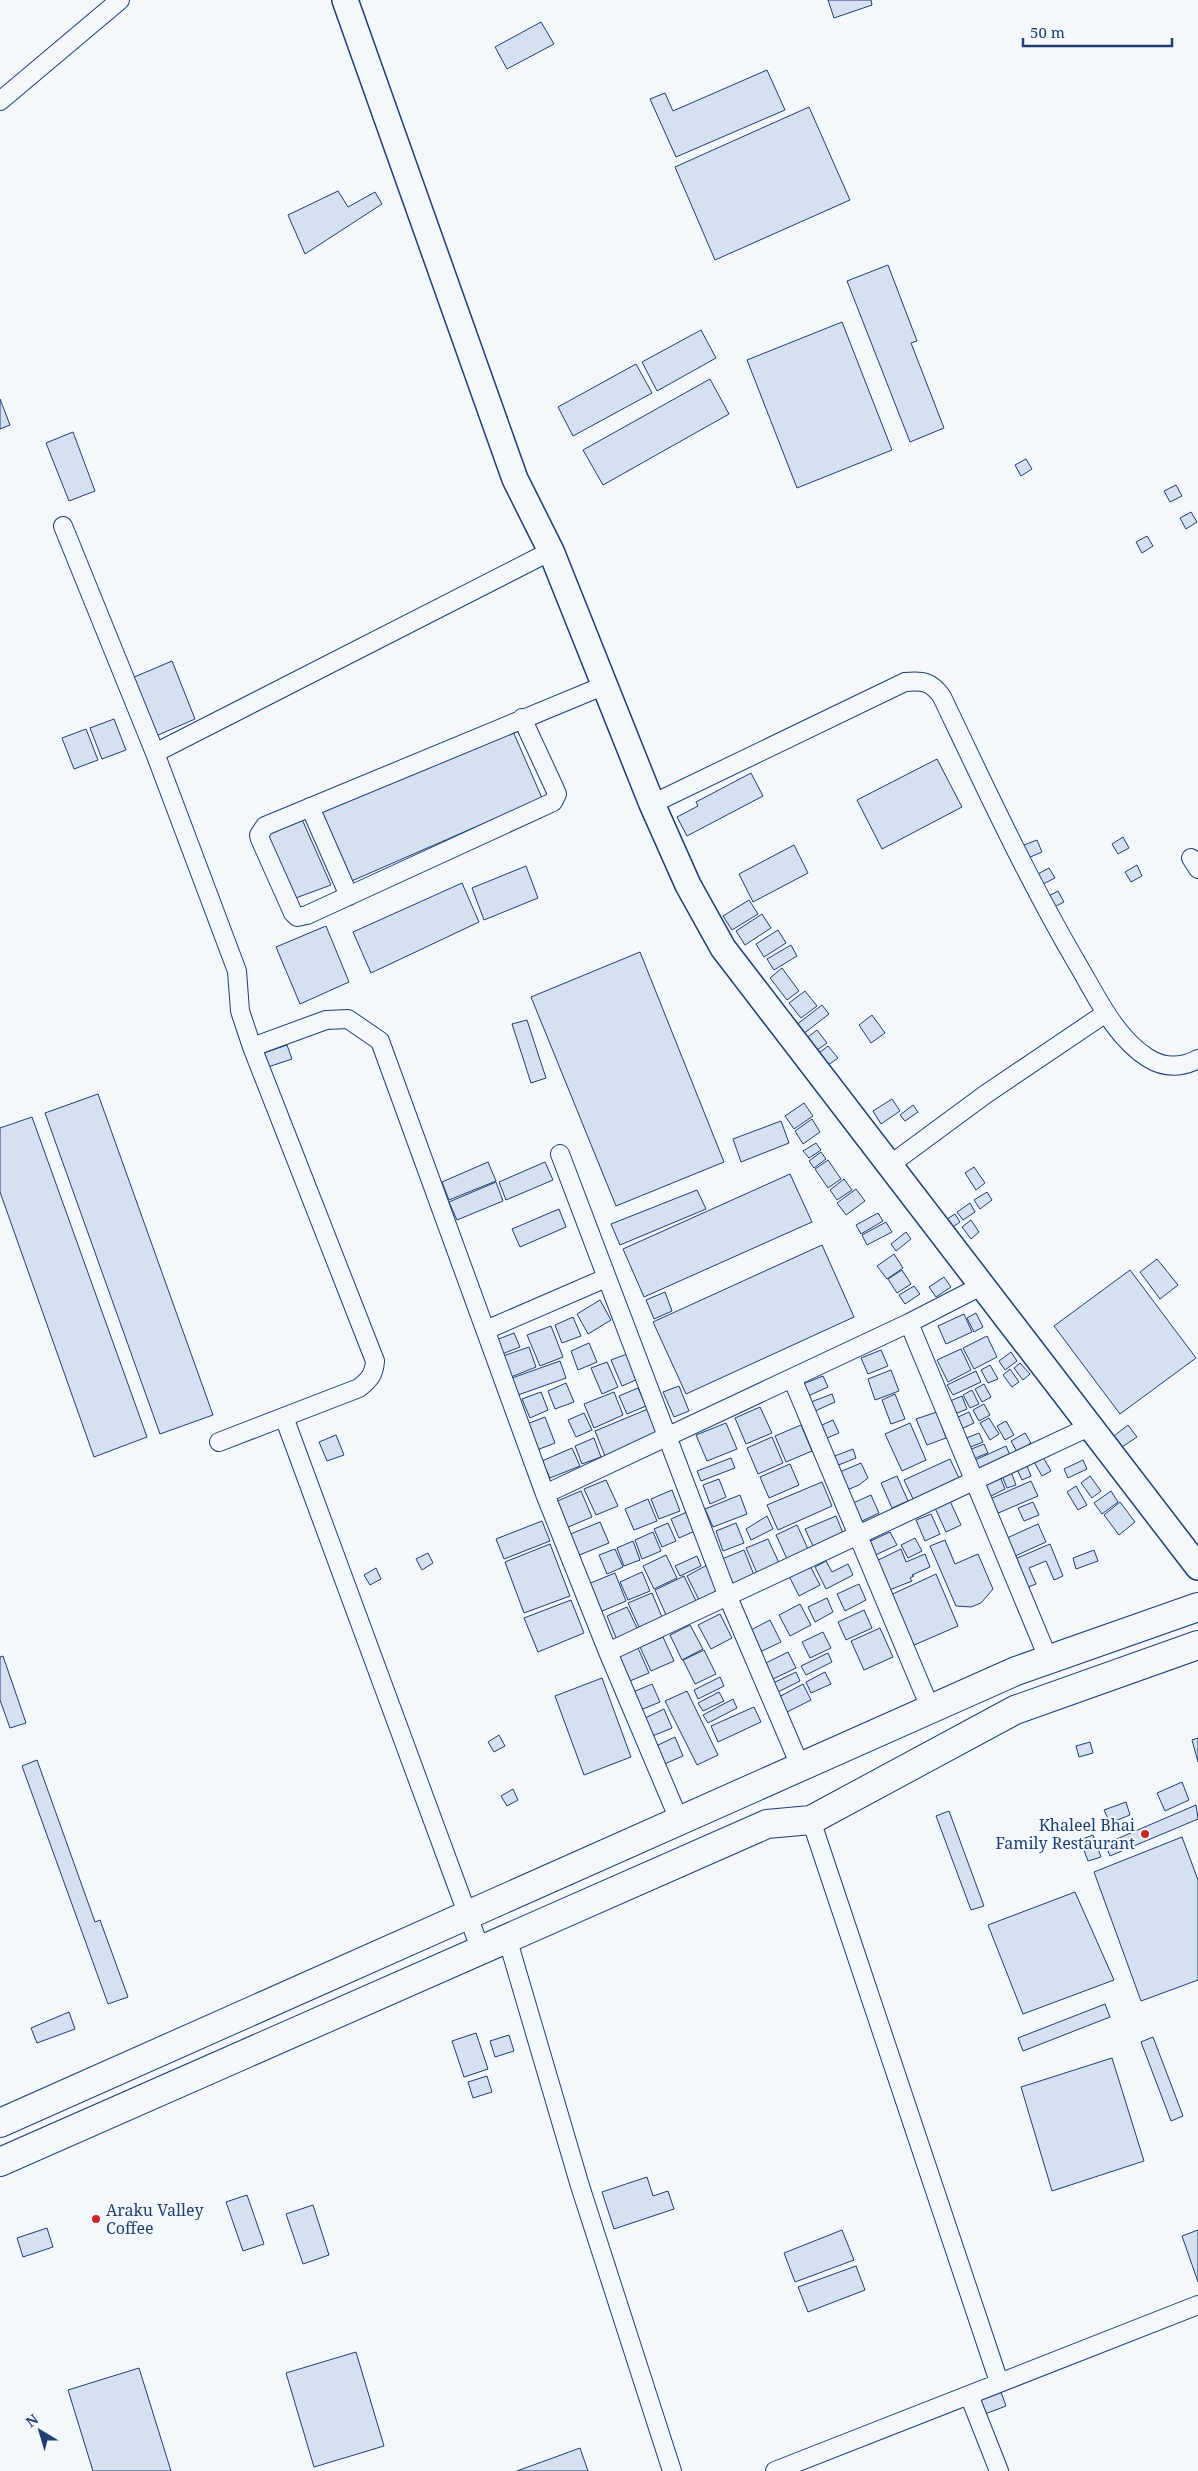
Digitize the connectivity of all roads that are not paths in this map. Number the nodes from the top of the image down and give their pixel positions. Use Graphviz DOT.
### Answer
graph roads {
  1 [pos="120,0"];
  2 [pos="345,0"];
  3 [pos="0,101"];
  4 [pos="63,526"];
  5 [pos="551,551"];
  6 [pos="603,686"];
  7 [pos="522,718"];
  8 [pos="155,753"];
  9 [pos="652,804"];
  10 [pos="310,807"];
  11 [pos="349,896"];
  12 [pos="1106,1013"];
  13 [pos="252,1047"];
  14 [pos="1198,1059"];
  15 [pos="560,1154"];
  16 [pos="891,1164"];
  17 [pos="606,1278"];
  18 [pos="983,1285"];
  19 [pos="909,1323"];
  20 [pos="486,1330"];
  21 [pos="792,1378"];
  22 [pos="284,1417"];
  23 [pos="1091,1426"];
  24 [pos="668,1437"];
  25 [pos="219,1442"];
  26 [pos="976,1480"];
  27 [pos="545,1494"];
  28 [pos="858,1537"];
  29 [pos="1198,1567"];
  30 [pos="728,1597"];
  31 [pos="1198,1607"];
  32 [pos="1198,1645"];
  33 [pos="608,1652"];
  34 [pos="1048,1658"];
  35 [pos="931,1710"];
  36 [pos="801,1768"];
  37 [pos="811,1820"];
  38 [pos="680,1822"];
  39 [pos="468,1915"];
  40 [pos="508,1941"];
  41 [pos="481,1951"];
  42 [pos="0,2123"];
  43 [pos="0,2162"];
  44 [pos="1198,2305"];
  45 [pos="999,2382"];
  46 [pos="969,2395"];
  47 [pos="672,2471"];
  48 [pos="775,2471"];
  49 [pos="998,2471"];
  1 -- 3 [label="street"];
  2 -- 5 [label="main road"];
  4 -- 8 [label="street"];
  5 -- 6 [label="main road"];
  5 -- 8 [label="street"];
  6 -- 7 [label="street"];
  6 -- 9 [label="main road"];
  7 -- 10 [label="street"];
  7 -- 11 [label="street"];
  8 -- 13 [label="street"];
  9 -- 12 [label="street"];
  9 -- 16 [label="main road"];
  10 -- 11 [label="street"];
  10 -- 11 [label="street"];
  12 -- 14 [label="street"];
  12 -- 16 [label="street"];
  13 -- 20 [label="street"];
  13 -- 22 [label="street"];
  15 -- 17 [label="street"];
  16 -- 18 [label="main road"];
  17 -- 20 [label="street"];
  17 -- 24 [label="street"];
  18 -- 19 [label="street"];
  18 -- 23 [label="main road"];
  19 -- 21 [label="street"];
  19 -- 26 [label="street"];
  20 -- 27 [label="street"];
  21 -- 24 [label="street"];
  21 -- 28 [label="street"];
  22 -- 25 [label="street"];
  22 -- 39 [label="street"];
  23 -- 26 [label="street"];
  23 -- 29 [label="main road"];
  24 -- 27 [label="street"];
  24 -- 30 [label="street"];
  26 -- 28 [label="street"];
  26 -- 34 [label="street"];
  27 -- 33 [label="street"];
  28 -- 30 [label="street"];
  28 -- 35 [label="street"];
  30 -- 33 [label="street"];
  30 -- 36 [label="street"];
  31 -- 34 [label="highway"];
  32 -- 37 [label="highway"];
  33 -- 38 [label="street"];
  34 -- 35 [label="highway"];
  35 -- 36 [label="highway"];
  36 -- 38 [label="highway"];
  37 -- 40 [label="highway"];
  37 -- 45 [label="street"];
  38 -- 39 [label="highway"];
  39 -- 41 [label="street"];
  39 -- 42 [label="highway"];
  40 -- 41 [label="highway"];
  40 -- 47 [label="street"];
  41 -- 43 [label="highway"];
  44 -- 45 [label="street"];
  45 -- 46 [label="street"];
  46 -- 48 [label="street"];
  46 -- 49 [label="street"];
}
